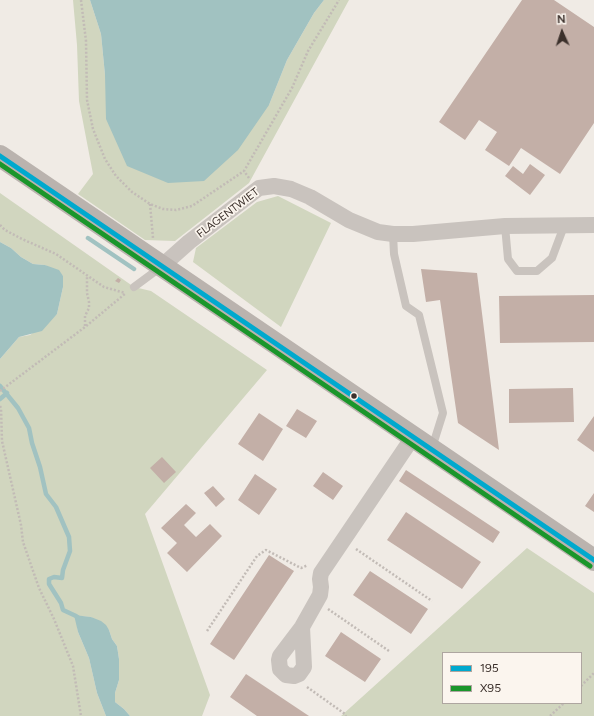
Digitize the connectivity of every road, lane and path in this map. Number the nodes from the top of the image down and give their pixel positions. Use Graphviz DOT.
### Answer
graph roads {
  1 [pos="81,0"];
  2 [pos="339,0"];
  3 [pos="0,156"];
  4 [pos="244,171"];
  5 [pos="259,188"];
  6 [pos="150,204"];
  7 [pos="0,225"];
  8 [pos="594,225"];
  9 [pos="505,226"];
  10 [pos="564,226"];
  11 [pos="393,234"];
  12 [pos="167,269"];
  13 [pos="87,275"];
  14 [pos="134,287"];
  15 [pos="126,293"];
  16 [pos="85,327"];
  17 [pos="0,391"];
  18 [pos="1,407"];
  19 [pos="413,437"];
  20 [pos="431,449"];
  21 [pos="344,540"];
  22 [pos="594,560"];
  23 [pos="321,573"];
  24 [pos="317,601"];
  25 [pos="432,601"];
  26 [pos="302,627"];
  27 [pos="207,631"];
  28 [pos="389,651"];
  29 [pos="594,674"];
  30 [pos="290,676"];
  31 [pos="582,685"];
  32 [pos="563,704"];
  33 [pos="81,716"];
  34 [pos="346,716"];
  35 [pos="550,716"];
  1 -- 6 [label="path"];
  2 -- 4 [label="path"];
  3 -- 12 [label="main road"];
  4 -- 5 [label="path"];
  4 -- 6 [label="path"];
  5 -- 11 [label="street, FLAGENTWIET"];
  5 -- 12 [label="street, FLAGENTWIET"];
  6 -- 12 [label="path"];
  7 -- 13 [label="path"];
  8 -- 10 [label="street, FLAGENTWIET"];
  9 -- 10 [label="street, FLAGENTWIET"];
  9 -- 10 [label="lane"];
  9 -- 11 [label="street, FLAGENTWIET"];
  11 -- 20 [label="lane"];
  12 -- 14 [label="lane, FLAGENTWIET"];
  12 -- 19 [label="main road"];
  13 -- 15 [label="path"];
  13 -- 16 [label="path"];
  14 -- 15 [label="path"];
  15 -- 16 [label="path"];
  16 -- 17 [label="path"];
  18 -- 33 [label="path"];
  19 -- 20 [label="main road"];
  19 -- 21 [label="street"];
  20 -- 22 [label="main road"];
  21 -- 23 [label="street"];
  21 -- 25 [label="path"];
  23 -- 24 [label="street"];
  23 -- 27 [label="path"];
  24 -- 26 [label="street"];
  24 -- 28 [label="path"];
  26 -- 30 [label="street"];
  26 -- 30 [label="street"];
  29 -- 31 [label="path"];
  30 -- 34 [label="path"];
  32 -- 35 [label="path"];
}
